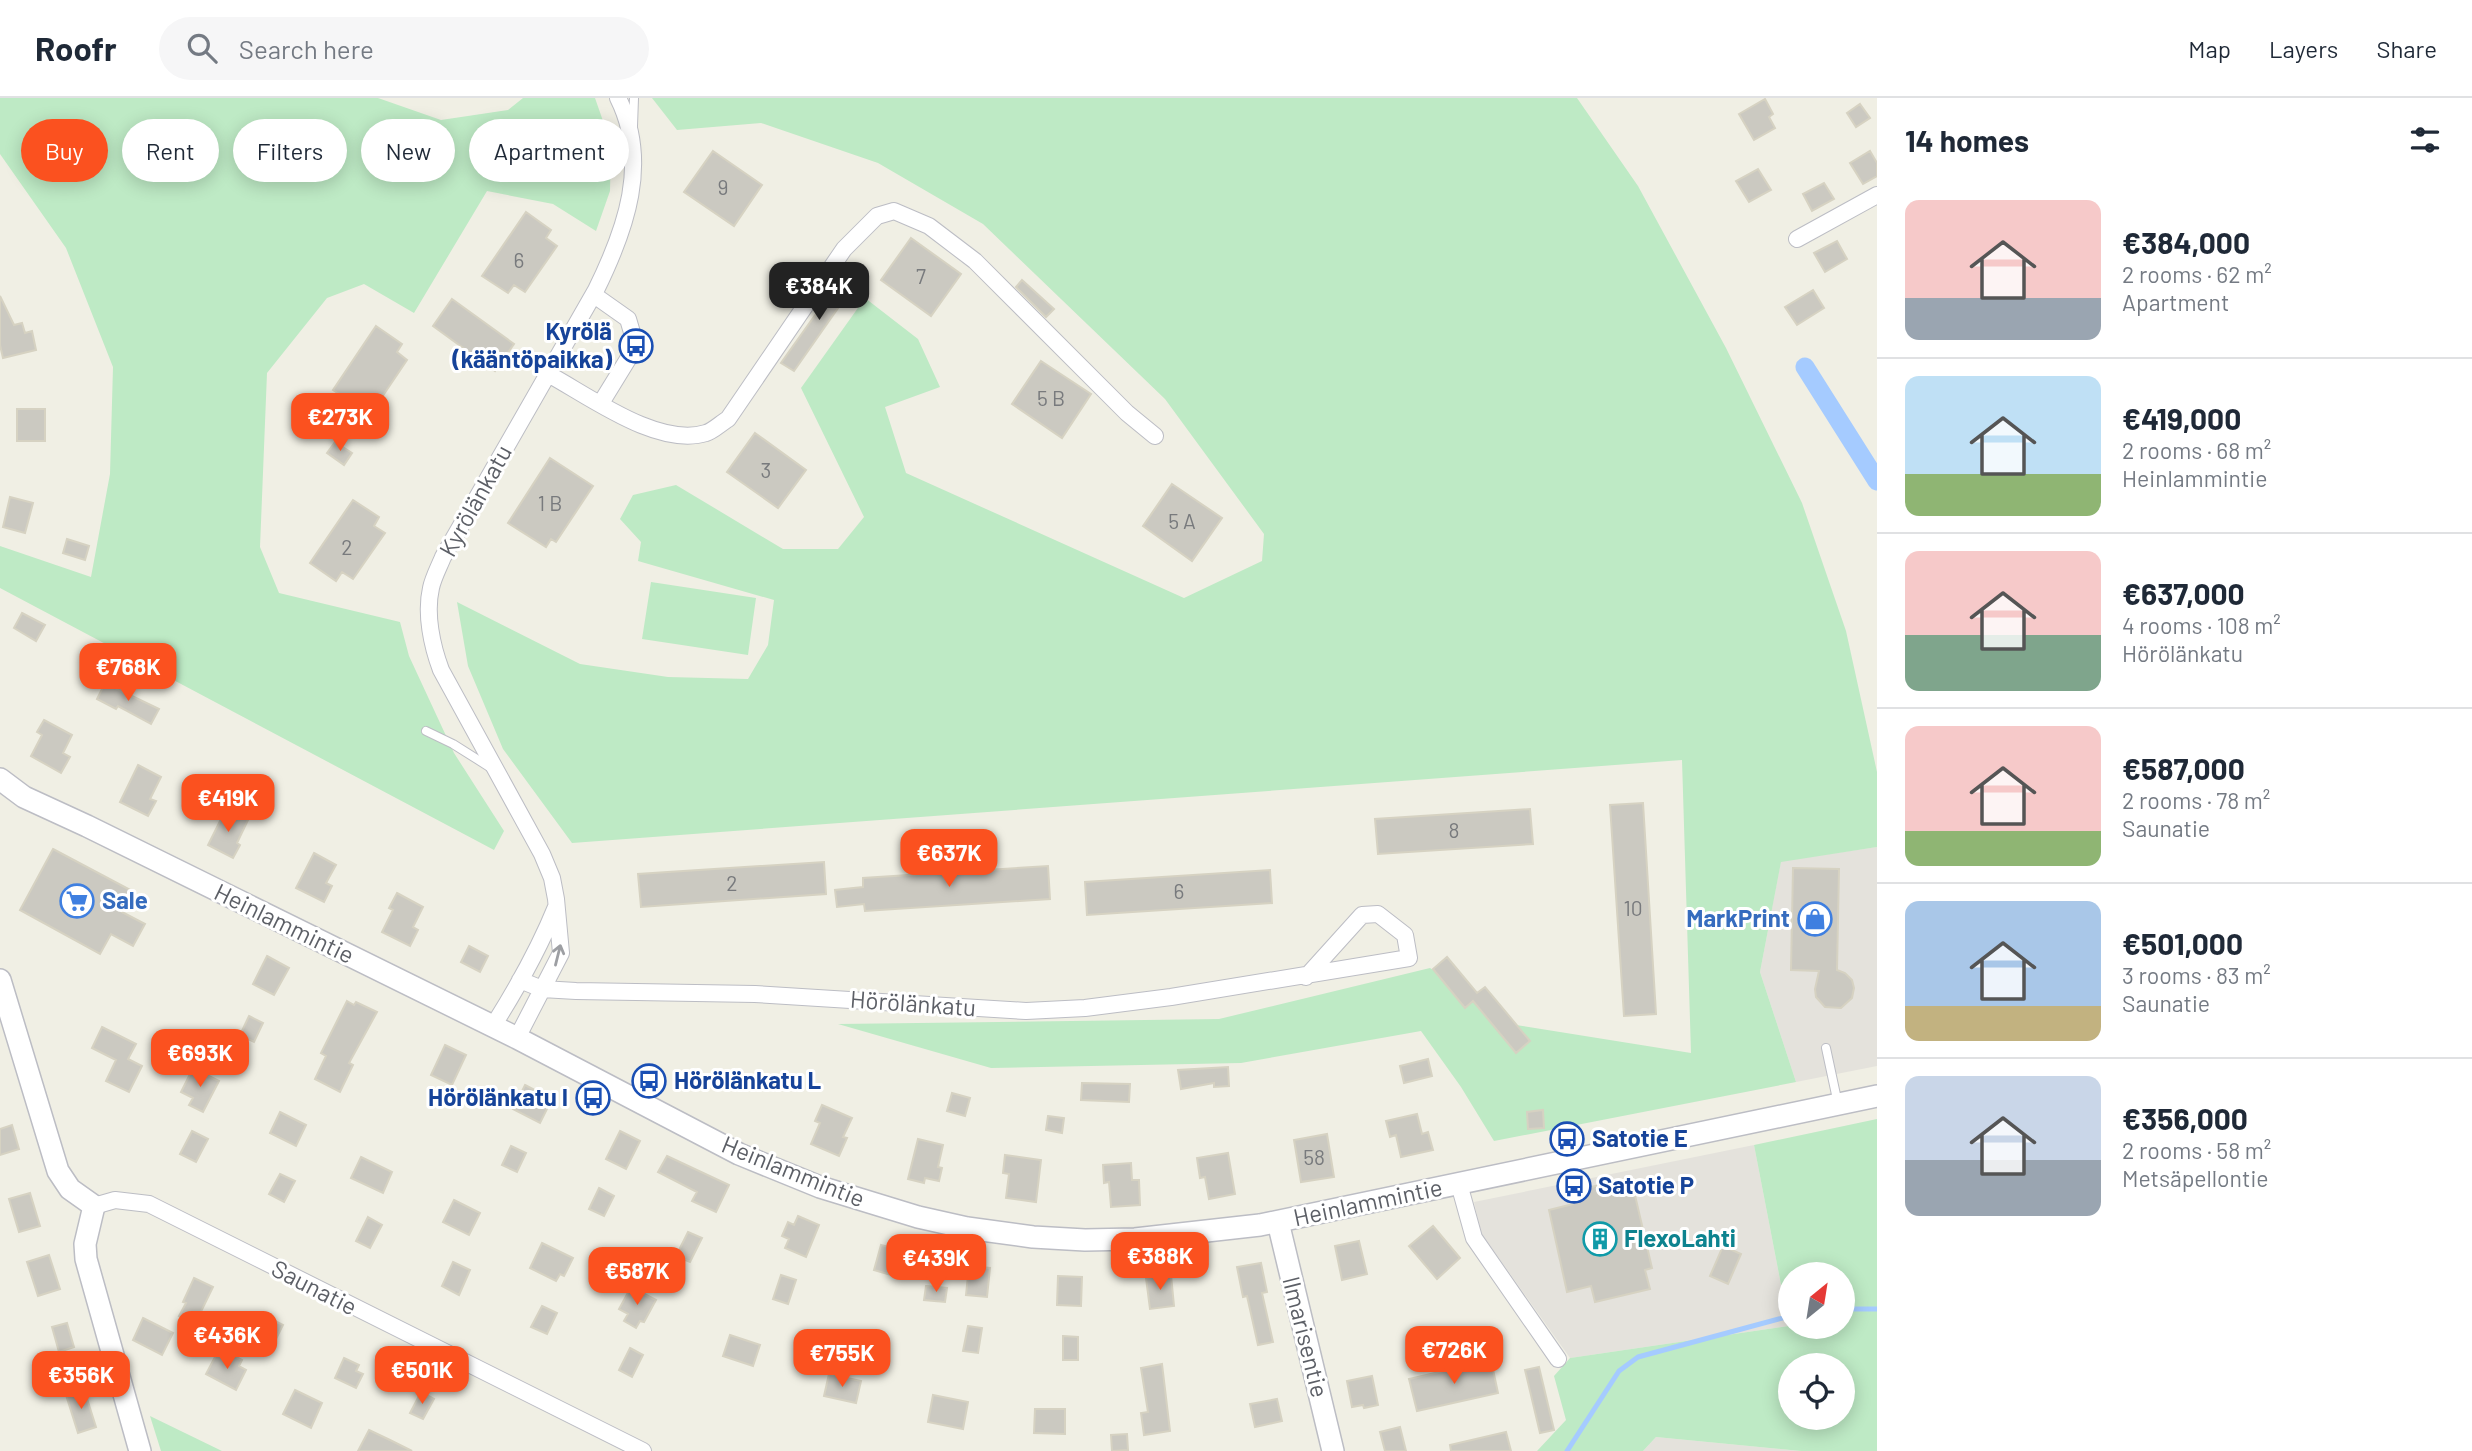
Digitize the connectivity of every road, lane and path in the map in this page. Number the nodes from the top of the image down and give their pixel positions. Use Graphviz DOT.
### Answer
graph roads {
  1 [pos="618,98"];
  2 [pos="634,98"];
  3 [pos="633,138"];
  4 [pos="1877,195"];
  5 [pos="1797,239"];
  6 [pos="594,295"];
  7 [pos="548,374"];
  8 [pos="601,403"];
  9 [pos="1155,436"];
  10 [pos="426,731"];
  11 [pos="496,771"];
  12 [pos="0,779"];
  13 [pos="0,795"];
  14 [pos="24,797"];
  15 [pos="557,905"];
  16 [pos="1306,976"];
  17 [pos="0,980"];
  18 [pos="520,980"];
  19 [pos="542,989"];
  20 [pos="493,1026"];
  21 [pos="517,1038"];
  22 [pos="1826,1048"];
  23 [pos="1877,1096"];
  24 [pos="1838,1104"];
  25 [pos="1460,1184"];
  26 [pos="94,1206"];
  27 [pos="1278,1222"];
  28 [pos="1558,1359"];
  29 [pos="140,1451"];
  30 [pos="643,1451"];
  31 [pos="1333,1451"];
  1 -- 3 [label="street, Kyrölänkatu"];
  2 -- 3 [label="lane"];
  3 -- 6 [label="street, Kyrölänkatu"];
  4 -- 5 [label="street"];
  6 -- 7 [label="street, Kyrölänkatu"];
  6 -- 8 [label="street"];
  7 -- 8 [label="street"];
  7 -- 11 [label="street, Kyrölänkatu"];
  8 -- 9 [label="street"];
  10 -- 11 [label="lane"];
  11 -- 15 [label="street, Kyrölänkatu"];
  12 -- 14 [label="street, Heinlammintie"];
  13 -- 14 [label="street, Heinlammintie"];
  14 -- 20 [label="street, Heinlammintie"];
  15 -- 18 [label="street"];
  19 -- 15 [label="street, Kyrölänkatu, one-way"];
  16 -- 16 [label="street, Hörölänkatu"];
  16 -- 19 [label="street, Hörölänkatu"];
  17 -- 26 [label="street"];
  18 -- 19 [label="street, Hörölänkatu"];
  18 -- 20 [label="street"];
  19 -- 21 [label="street, Kyrölänkatu"];
  20 -- 21 [label="street, Heinlammintie"];
  21 -- 27 [label="street, Heinlammintie"];
  22 -- 24 [label="lane"];
  23 -- 24 [label="street, Heinlammintie"];
  24 -- 25 [label="street, Heinlammintie"];
  25 -- 27 [label="street, Heinlammintie"];
  25 -- 28 [label="street"];
  26 -- 29 [label="street"];
  26 -- 30 [label="street, Saunatie"];
  27 -- 31 [label="street, Ilmarisentie"];
}
